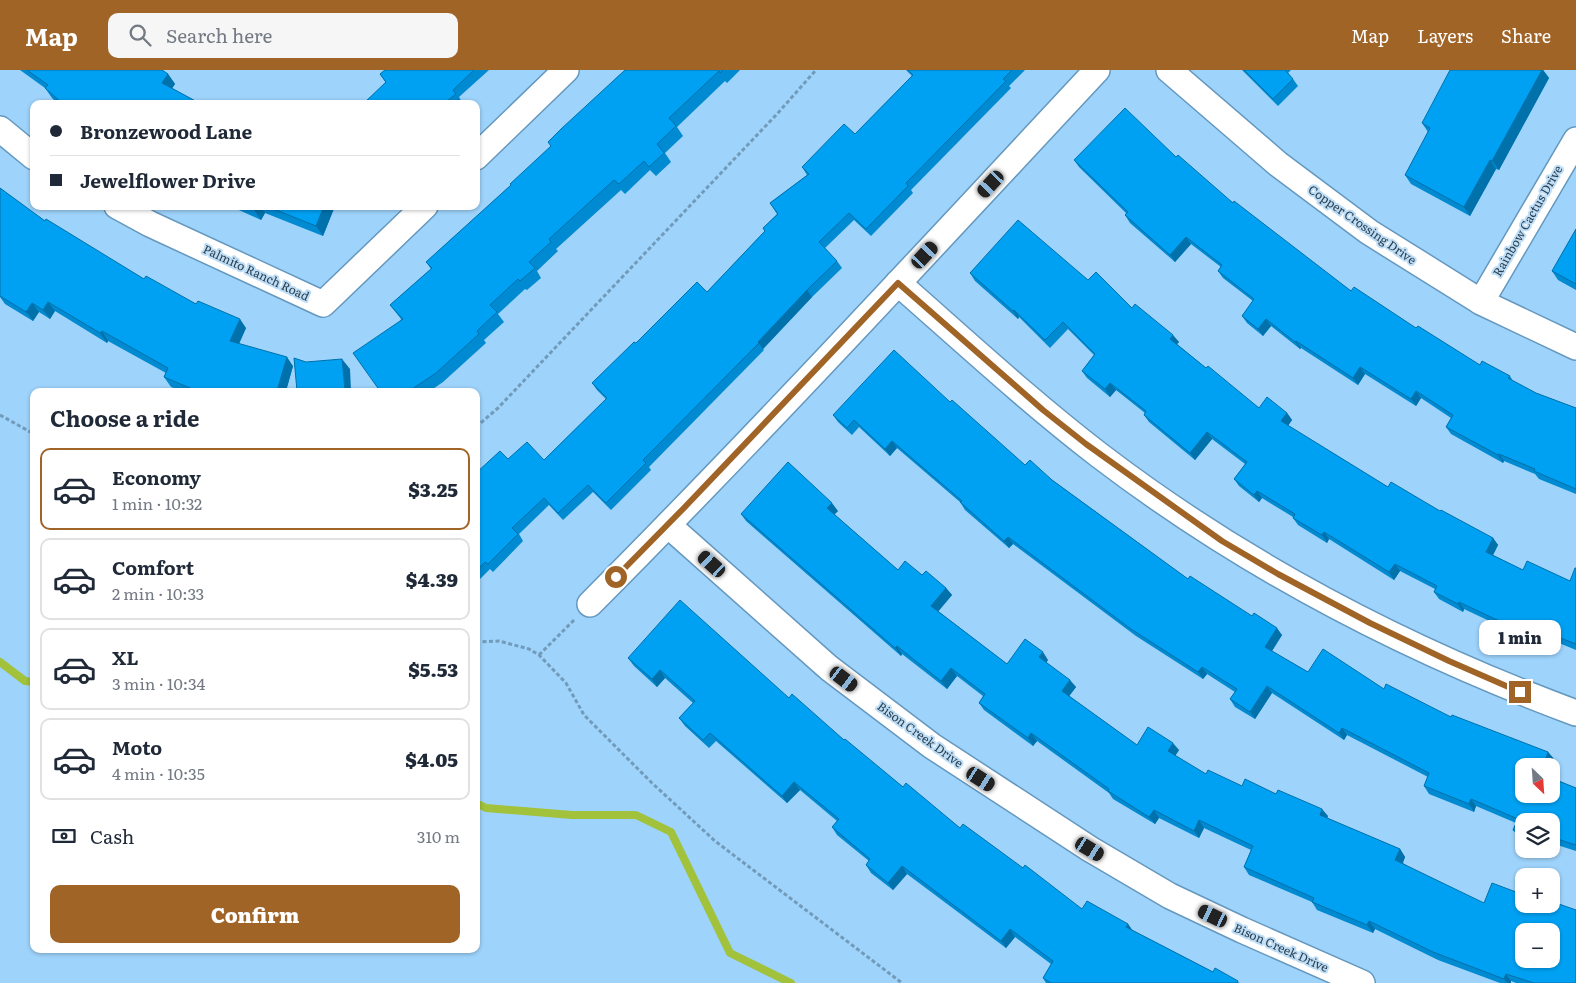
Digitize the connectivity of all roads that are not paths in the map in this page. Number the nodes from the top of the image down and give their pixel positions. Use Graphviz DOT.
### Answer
graph roads {
  1 [pos="566,70"];
  2 [pos="1097,70"];
  3 [pos="1169,70"];
  4 [pos="0,129"];
  5 [pos="1576,140"];
  6 [pos="480,152"];
  7 [pos="30,154"];
  8 [pos="124,210"];
  9 [pos="420,210"];
  10 [pos="898,283"];
  11 [pos="1481,302"];
  12 [pos="1576,346"];
  13 [pos="668,525"];
  14 [pos="590,604"];
  15 [pos="1576,713"];
  16 [pos="1362,983"];
  1 -- 6 [label="street"];
  2 -- 10 [label="street"];
  3 -- 11 [label="street, Copper Crossing Drive"];
  4 -- 7 [label="street"];
  5 -- 11 [label="street, Rainbow Cactus Drive"];
  8 -- 9 [label="street, Palmito Ranch Road"];
  10 -- 13 [label="street"];
  10 -- 15 [label="street"];
  11 -- 12 [label="street, Copper Crossing Drive"];
  13 -- 14 [label="street"];
  13 -- 16 [label="street, Bison Creek Drive"];
}
